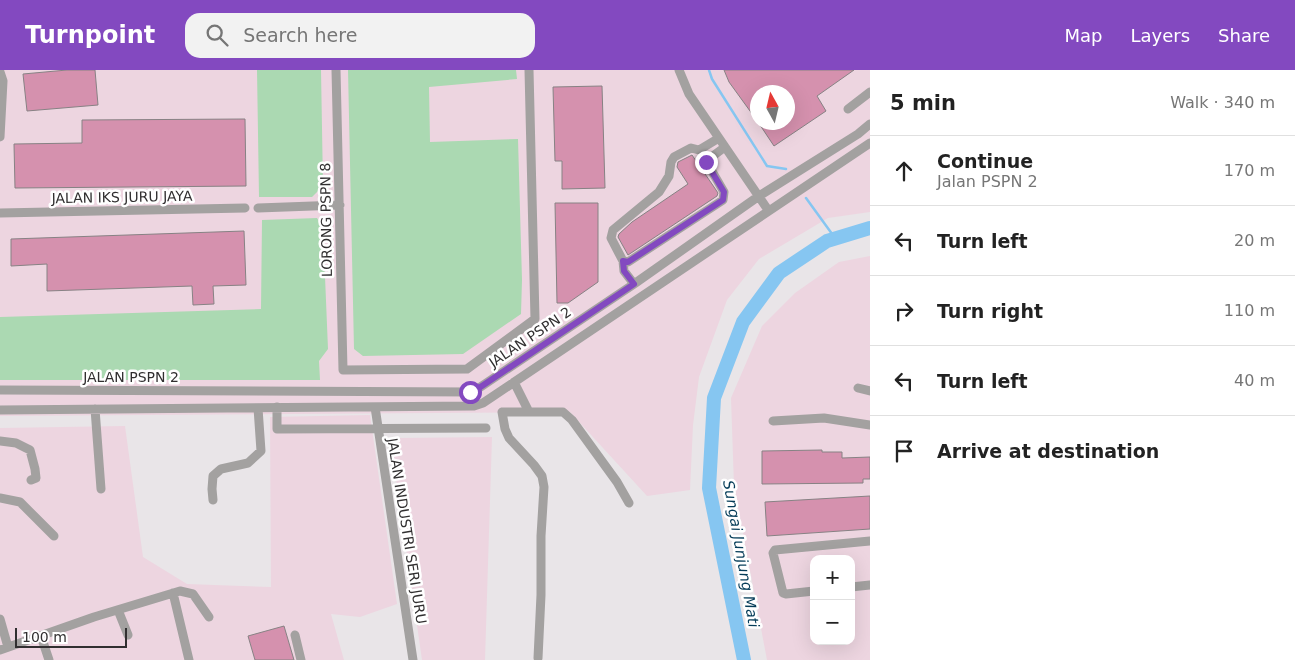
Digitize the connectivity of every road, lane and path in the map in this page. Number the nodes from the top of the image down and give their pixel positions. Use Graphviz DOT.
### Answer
graph roads {
  1 [pos="336,70"];
  2 [pos="529,70"];
  3 [pos="679,70"];
  4 [pos="0,72"];
  5 [pos="870,92"];
  6 [pos="848,109"];
  7 [pos="870,124"];
  8 [pos="0,137"];
  9 [pos="719,138"];
  10 [pos="870,143"];
  11 [pos="725,147"];
  12 [pos="699,150"];
  13 [pos="706,162"];
  14 [pos="759,196"];
  15 [pos="340,205"];
  16 [pos="245,208"];
  17 [pos="258,208"];
  18 [pos="768,210"];
  19 [pos="0,213"];
  20 [pos="623,261"];
  21 [pos="634,284"];
  22 [pos="514,382"];
  23 [pos="858,388"];
  24 [pos="0,390"];
  25 [pos="870,391"];
  26 [pos="277,407"];
  27 [pos="375,407"];
  28 [pos="95,408"];
  29 [pos="258,408"];
  30 [pos="0,410"];
  31 [pos="529,412"];
  32 [pos="773,420"];
  33 [pos="870,425"];
  34 [pos="486,428"];
  35 [pos="378,429"];
  36 [pos="0,441"];
  37 [pos="31,480"];
  38 [pos="101,489"];
  39 [pos="0,498"];
  40 [pos="213,500"];
  41 [pos="629,502"];
  42 [pos="54,536"];
  43 [pos="870,540"];
  44 [pos="870,585"];
  45 [pos="855,587"];
  46 [pos="810,591"];
  47 [pos="173,593"];
  48 [pos="118,610"];
  49 [pos="209,617"];
  50 [pos="0,619"];
  51 [pos="128,635"];
  52 [pos="295,635"];
  53 [pos="41,636"];
  54 [pos="4,649"];
  55 [pos="538,658"];
  56 [pos="49,660"];
  57 [pos="189,660"];
  58 [pos="301,660"];
  59 [pos="413,660"];
  1 -- 15 [label="street, LORONG PSPN 8"];
  2 -- 15 [label="street, LORONG PSPN 8"];
  3 -- 9 [label="street"];
  4 -- 8 [label="street"];
  5 -- 6 [label="street"];
  7 -- 14 [label="street, JALAN PSPN 2"];
  9 -- 11 [label="street"];
  9 -- 12 [label="street"];
  10 -- 18 [label="street, JALAN PSPN 2"];
  11 -- 13 [label="street"];
  11 -- 14 [label="street"];
  12 -- 13 [label="street"];
  12 -- 20 [label="street"];
  13 -- 20 [label="street"];
  14 -- 18 [label="street"];
  14 -- 21 [label="street, JALAN PSPN 2"];
  15 -- 17 [label="street"];
  16 -- 19 [label="street, JALAN IKS JURU JAYA"];
  18 -- 22 [label="street, JALAN PSPN 2"];
  20 -- 21 [label="street"];
  21 -- 24 [label="street, JALAN PSPN 2"];
  22 -- 27 [label="street, JALAN PSPN 2"];
  22 -- 31 [label="street"];
  23 -- 25 [label="street"];
  26 -- 27 [label="street, JALAN PSPN 2"];
  26 -- 29 [label="street, JALAN PSPN 2"];
  26 -- 35 [label="street"];
  27 -- 35 [label="street, JALAN INDUSTRI SERI JURU"];
  28 -- 29 [label="street, JALAN PSPN 2"];
  28 -- 30 [label="street, JALAN PSPN 2"];
  28 -- 38 [label="street"];
  29 -- 40 [label="street"];
  31 -- 41 [label="street"];
  31 -- 55 [label="street"];
  32 -- 33 [label="street"];
  34 -- 35 [label="street"];
  35 -- 59 [label="street, JALAN INDUSTRI SERI JURU"];
  36 -- 37 [label="street"];
  39 -- 42 [label="street"];
  43 -- 46 [label="street"];
  44 -- 45 [label="street"];
  47 -- 48 [label="street"];
  47 -- 49 [label="street"];
  47 -- 57 [label="street"];
  48 -- 51 [label="street"];
  48 -- 53 [label="street"];
  50 -- 54 [label="street"];
  52 -- 58 [label="street"];
  53 -- 54 [label="street"];
  53 -- 56 [label="street"];
}
